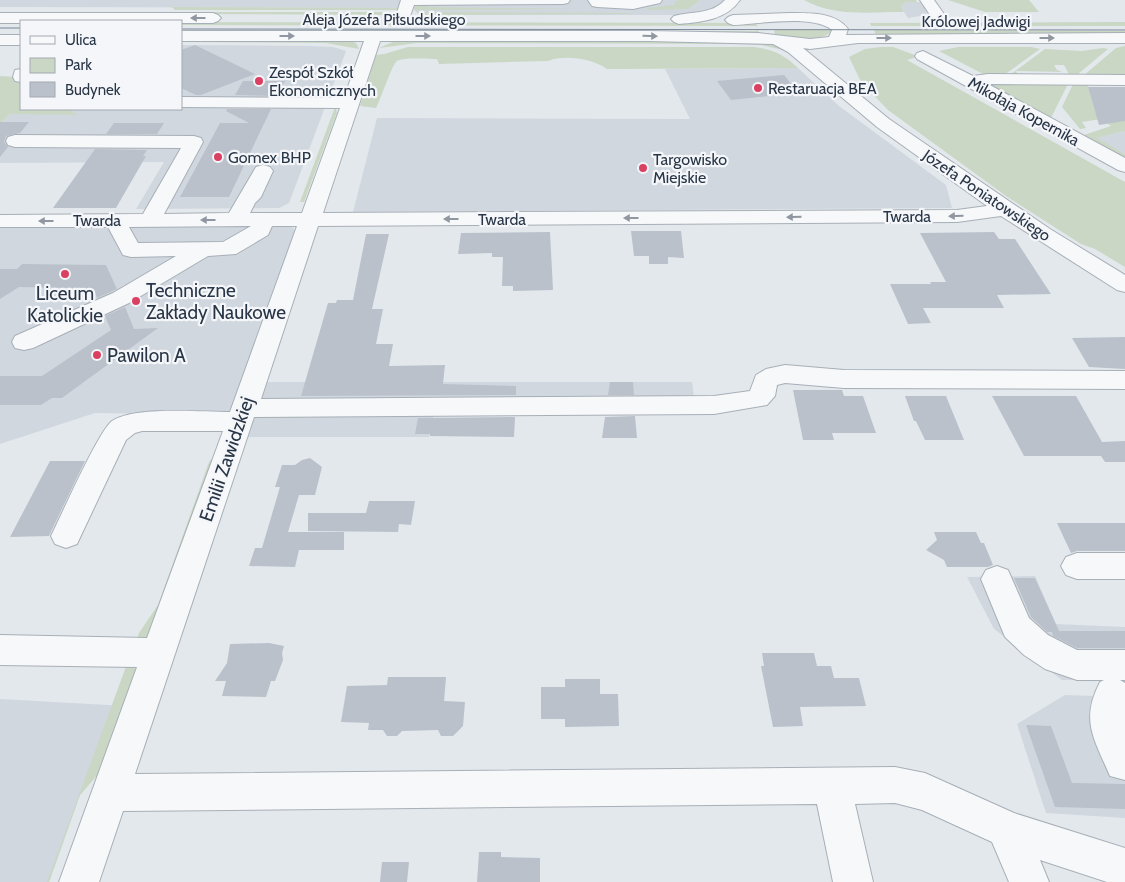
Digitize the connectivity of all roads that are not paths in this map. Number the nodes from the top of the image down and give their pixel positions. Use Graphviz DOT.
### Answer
graph roads {
  1 [pos="408,0"];
  2 [pos="563,0"];
  3 [pos="596,0"];
  4 [pos="655,0"];
  5 [pos="927,0"];
  6 [pos="745,1"];
  7 [pos="160,4"];
  8 [pos="794,5"];
  9 [pos="2,12"];
  10 [pos="649,13"];
  11 [pos="170,18"];
  12 [pos="228,18"];
  13 [pos="384,19"];
  14 [pos="403,19"];
  15 [pos="423,19"];
  16 [pos="601,19"];
  17 [pos="767,20"];
  18 [pos="826,20"];
  19 [pos="856,21"];
  20 [pos="923,21"];
  21 [pos="941,21"];
  22 [pos="958,21"];
  23 [pos="182,36"];
  24 [pos="374,36"];
  25 [pos="1125,38"];
  26 [pos="770,39"];
  27 [pos="0,40"];
  28 [pos="20,40"];
  29 [pos="834,41"];
  30 [pos="923,56"];
  31 [pos="1125,80"];
  32 [pos="970,82"];
  33 [pos="853,99"];
  34 [pos="182,102"];
  35 [pos="350,103"];
  36 [pos="15,142"];
  37 [pos="1125,166"];
  38 [pos="262,171"];
  39 [pos="1004,209"];
  40 [pos="114,220"];
  41 [pos="150,220"];
  42 [pos="237,220"];
  43 [pos="264,220"];
  44 [pos="310,220"];
  45 [pos="0,221"];
  46 [pos="204,249"];
  47 [pos="1125,285"];
  48 [pos="24,342"];
  49 [pos="1125,380"];
  50 [pos="242,414"];
  51 [pos="66,536"];
  52 [pos="1077,566"];
  53 [pos="1125,566"];
  54 [pos="997,579"];
  55 [pos="0,650"];
  56 [pos="159,653"];
  57 [pos="1114,679"];
  58 [pos="1123,763"];
  59 [pos="832,785"];
  60 [pos="110,793"];
  61 [pos="1011,830"];
  62 [pos="1125,868"];
  63 [pos="79,882"];
  64 [pos="853,882"];
  65 [pos="1029,882"];
  1 -- 2 [label="street"];
  1 -- 14 [label="street"];
  3 -- 10 [label="street"];
  4 -- 10 [label="street"];
  5 -- 21 [label="street"];
  6 -- 10 [label="street"];
  6 -- 17 [label="street"];
  7 -- 11 [label="street"];
  8 -- 18 [label="street"];
  9 -- 11 [label="street"];
  10 -- 16 [label="street"];
  10 -- 17 [label="street"];
  12 -- 11 [label="street, one-way"];
  13 -- 14 [label="street, Aleja Józefa Piłsudskiego"];
  14 -- 15 [label="street, Aleja Józefa Piłsudskiego"];
  17 -- 18 [label="street"];
  17 -- 26 [label="street"];
  18 -- 19 [label="street"];
  18 -- 29 [label="street"];
  20 -- 21 [label="street, Królowej Jadwigi"];
  21 -- 22 [label="street, Królowej Jadwigi"];
  23 -- 24 [label="street, Aleja Józefa Piłsudskiego, one-way"];
  24 -- 26 [label="street, Aleja Józefa Piłsudskiego, one-way"];
  24 -- 35 [label="street, Emilii Zawidzkiej"];
  29 -- 25 [label="street, Królowej Jadwigi, one-way"];
  26 -- 29 [label="street, Aleja Józefa Piłsudskiego"];
  26 -- 33 [label="street, Józefa Poniatowskiego"];
  27 -- 28 [label="street"];
  29 -- 33 [label="street, Józefa Poniatowskiego"];
  30 -- 32 [label="street, Mikołaja Kopernika"];
  31 -- 32 [label="street"];
  32 -- 37 [label="street, Mikołaja Kopernika"];
  33 -- 39 [label="street, Józefa Poniatowskiego"];
  34 -- 35 [label="street"];
  35 -- 44 [label="street, Emilii Zawidzkiej"];
  36 -- 41 [label="street"];
  38 -- 42 [label="street"];
  39 -- 44 [label="street, Twarda, one-way"];
  39 -- 47 [label="street, Józefa Poniatowskiego"];
  40 -- 41 [label="street, Twarda"];
  40 -- 45 [label="street, Twarda, one-way"];
  40 -- 46 [label="street"];
  42 -- 41 [label="street, Twarda, one-way"];
  42 -- 43 [label="street, Twarda"];
  43 -- 44 [label="street, Twarda"];
  43 -- 46 [label="street"];
  44 -- 50 [label="street, Emilii Zawidzkiej"];
  46 -- 48 [label="street"];
  49 -- 50 [label="street"];
  50 -- 51 [label="street"];
  50 -- 56 [label="street, Emilii Zawidzkiej"];
  52 -- 53 [label="street"];
  54 -- 57 [label="street"];
  55 -- 56 [label="street"];
  56 -- 60 [label="street, Emilii Zawidzkiej"];
  57 -- 58 [label="street"];
  59 -- 60 [label="street"];
  59 -- 61 [label="street"];
  59 -- 64 [label="street"];
  60 -- 63 [label="street, Emilii Zawidzkiej"];
  61 -- 62 [label="street"];
  61 -- 65 [label="street"];
}
